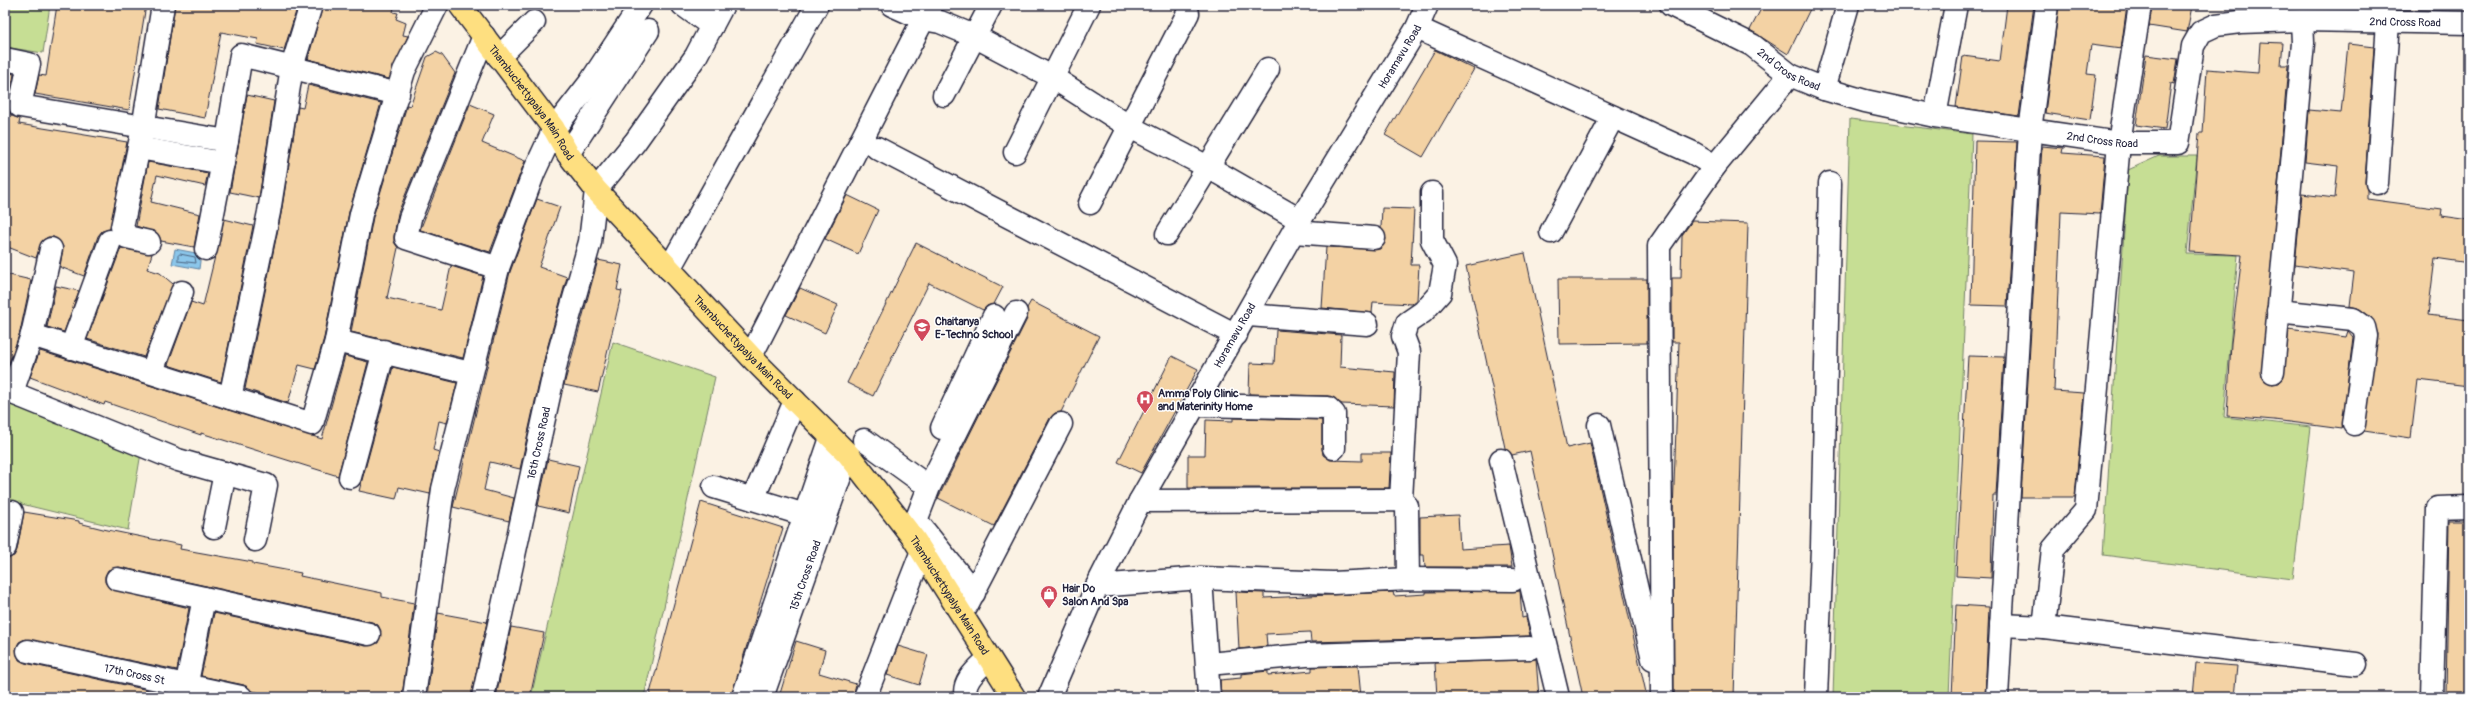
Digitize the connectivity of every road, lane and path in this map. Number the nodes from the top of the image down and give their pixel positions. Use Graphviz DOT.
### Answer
graph roads {
  1 [pos="163,5"];
  2 [pos="311,5"];
  3 [pos="436,5"];
  4 [pos="641,5"];
  5 [pos="683,5"];
  6 [pos="723,5"];
  7 [pos="817,5"];
  8 [pos="892,5"];
  9 [pos="991,5"];
  10 [pos="1089,5"];
  11 [pos="1427,5"];
  12 [pos="1671,5"];
  13 [pos="1848,5"];
  14 [pos="1956,5"];
  15 [pos="2047,5"];
  16 [pos="2140,5"];
  17 [pos="467,7"];
  18 [pos="927,12"];
  19 [pos="1188,13"];
  20 [pos="2302,20"];
  21 [pos="534,22"];
  22 [pos="2388,22"];
  23 [pos="2469,23"];
  24 [pos="712,26"];
  25 [pos="1417,28"];
  26 [pos="648,31"];
  27 [pos="484,36"];
  28 [pos="974,36"];
  29 [pos="499,57"];
  30 [pos="5,59"];
  31 [pos="292,67"];
  32 [pos="1268,69"];
  33 [pos="1790,75"];
  34 [pos="1052,77"];
  35 [pos="1824,89"];
  36 [pos="398,94"];
  37 [pos="944,95"];
  38 [pos="1613,116"];
  39 [pos="1935,116"];
  40 [pos="1130,127"];
  41 [pos="554,129"];
  42 [pos="2030,130"];
  43 [pos="141,138"];
  44 [pos="227,141"];
  45 [pos="2119,142"];
  46 [pos="876,148"];
  47 [pos="1015,152"];
  48 [pos="568,154"];
  49 [pos="223,164"];
  50 [pos="1715,166"];
  51 [pos="1208,167"];
  52 [pos="1830,183"];
  53 [pos="2377,183"];
  54 [pos="596,190"];
  55 [pos="1432,193"];
  56 [pos="1090,203"];
  57 [pos="1297,226"];
  58 [pos="1551,232"];
  59 [pos="1167,234"];
  60 [pos="1374,238"];
  61 [pos="110,241"];
  62 [pos="149,242"];
  63 [pos="51,249"];
  64 [pos="206,249"];
  65 [pos="498,268"];
  66 [pos="669,268"];
  67 [pos="182,292"];
  68 [pos="2278,311"];
  69 [pos="1016,313"];
  70 [pos="1248,315"];
  71 [pos="994,316"];
  72 [pos="1367,324"];
  73 [pos="32,335"];
  74 [pos="1236,335"];
  75 [pos="336,341"];
  76 [pos="71,348"];
  77 [pos="384,351"];
  78 [pos="751,356"];
  79 [pos="152,371"];
  80 [pos="2273,372"];
  81 [pos="470,373"];
  82 [pos="9,391"];
  83 [pos="230,398"];
  84 [pos="794,401"];
  85 [pos="1196,405"];
  86 [pos="1061,424"];
  87 [pos="2354,424"];
  88 [pos="1599,425"];
  89 [pos="831,438"];
  90 [pos="864,440"];
  91 [pos="1334,448"];
  92 [pos="848,454"];
  93 [pos="1501,460"];
  94 [pos="225,473"];
  95 [pos="350,477"];
  96 [pos="919,480"];
  97 [pos="714,487"];
  98 [pos="753,499"];
  99 [pos="1401,500"];
  100 [pos="1140,501"];
  101 [pos="2469,507"];
  102 [pos="12,512"];
  103 [pos="805,515"];
  104 [pos="902,523"];
  105 [pos="214,527"];
  106 [pos="255,540"];
  107 [pos="5,547"];
  108 [pos="922,551"];
  109 [pos="1201,578"];
  110 [pos="117,579"];
  111 [pos="1408,579"];
  112 [pos="1513,580"];
  113 [pos="1097,586"];
  114 [pos="974,593"];
  115 [pos="204,598"];
  116 [pos="962,615"];
  117 [pos="2001,625"];
  118 [pos="2044,627"];
  119 [pos="369,634"];
  120 [pos="1530,648"];
  121 [pos="28,651"];
  122 [pos="989,658"];
  123 [pos="1208,664"];
  124 [pos="2356,664"];
  125 [pos="185,691"];
  126 [pos="241,697"];
  127 [pos="414,697"];
  128 [pos="483,697"];
  129 [pos="742,697"];
  130 [pos="762,697"];
  131 [pos="865,697"];
  132 [pos="966,697"];
  133 [pos="1014,697"];
  134 [pos="1049,697"];
  135 [pos="1209,697"];
  136 [pos="1558,697"];
  137 [pos="1662,697"];
  138 [pos="1816,697"];
  139 [pos="1997,697"];
  140 [pos="2432,697"];
  1 -- 43 [label="street"];
  2 -- 31 [label="street"];
  3 -- 36 [label="street"];
  4 -- 41 [label="street"];
  5 -- 24 [label="street"];
  6 -- 24 [label="street"];
  7 -- 66 [label="street"];
  8 -- 18 [label="street"];
  9 -- 28 [label="street"];
  10 -- 34 [label="street"];
  11 -- 25 [label="street, Horamavu Road"];
  12 -- 33 [label="street, 2nd Cross Road"];
  13 -- 35 [label="street"];
  14 -- 39 [label="street"];
  15 -- 42 [label="street"];
  16 -- 45 [label="street"];
  17 -- 27 [label="main road, Thambuchettypalya Main Road"];
  18 -- 28 [label="street"];
  18 -- 78 [label="street"];
  19 -- 40 [label="street"];
  20 -- 22 [label="street, 2nd Cross Road"];
  20 -- 45 [label="street, 2nd Cross Road"];
  20 -- 68 [label="street"];
  21 -- 29 [label="street"];
  22 -- 23 [label="street, 2nd Cross Road"];
  22 -- 53 [label="street"];
  24 -- 54 [label="street"];
  25 -- 38 [label="street"];
  25 -- 57 [label="street, Horamavu Road"];
  26 -- 48 [label="street"];
  27 -- 29 [label="main road, Thambuchettypalya Main Road"];
  27 -- 65 [label="street"];
  28 -- 34 [label="street"];
  28 -- 37 [label="street"];
  29 -- 41 [label="main road, Thambuchettypalya Main Road"];
  30 -- 43 [label="street"];
  31 -- 36 [label="street"];
  31 -- 44 [label="street"];
  31 -- 83 [label="street"];
  32 -- 51 [label="street"];
  33 -- 35 [label="street, 2nd Cross Road"];
  33 -- 50 [label="street"];
  34 -- 40 [label="street"];
  34 -- 47 [label="street"];
  35 -- 39 [label="street, 2nd Cross Road"];
  36 -- 75 [label="street"];
  38 -- 50 [label="street"];
  38 -- 58 [label="street"];
  39 -- 42 [label="street, 2nd Cross Road"];
  40 -- 51 [label="street"];
  40 -- 56 [label="street"];
  41 -- 48 [label="main road, Thambuchettypalya Main Road"];
  41 -- 65 [label="street"];
  42 -- 45 [label="street, 2nd Cross Road"];
  42 -- 117 [label="street"];
  43 -- 44 [label="street"];
  43 -- 49 [label="street"];
  43 -- 62 [label="street"];
  44 -- 49 [label="street"];
  45 -- 118 [label="street"];
  46 -- 74 [label="street"];
  48 -- 54 [label="main road, Thambuchettypalya Main Road"];
  49 -- 64 [label="street"];
  50 -- 137 [label="street"];
  51 -- 57 [label="street"];
  51 -- 59 [label="street"];
  52 -- 138 [label="street"];
  54 -- 66 [label="main road, Thambuchettypalya Main Road"];
  54 -- 128 [label="street, 16th Cross Road"];
  55 -- 99 [label="street"];
  57 -- 60 [label="street"];
  57 -- 70 [label="street, Horamavu Road"];
  61 -- 76 [label="street"];
  63 -- 73 [label="street"];
  65 -- 81 [label="street"];
  66 -- 78 [label="main road, Thambuchettypalya Main Road"];
  67 -- 79 [label="street"];
  68 -- 80 [label="street"];
  68 -- 87 [label="street"];
  69 -- 114 [label="street"];
  70 -- 72 [label="street"];
  70 -- 74 [label="street, Horamavu Road"];
  71 -- 96 [label="street"];
  73 -- 76 [label="street"];
  73 -- 82 [label="street"];
  74 -- 85 [label="street, Horamavu Road"];
  75 -- 77 [label="street"];
  75 -- 83 [label="street"];
  76 -- 79 [label="street"];
  77 -- 81 [label="street"];
  77 -- 95 [label="street"];
  78 -- 84 [label="main road, Thambuchettypalya Main Road"];
  79 -- 83 [label="street"];
  81 -- 127 [label="street"];
  82 -- 94 [label="street"];
  84 -- 89 [label="main road, Thambuchettypalya Main Road"];
  84 -- 98 [label="street"];
  85 -- 91 [label="street"];
  85 -- 100 [label="street, Horamavu Road"];
  86 -- 114 [label="street"];
  88 -- 137 [label="street"];
  89 -- 92 [label="main road, Thambuchettypalya Main Road"];
  89 -- 103 [label="street"];
  90 -- 96 [label="street"];
  92 -- 104 [label="main road, Thambuchettypalya Main Road"];
  92 -- 130 [label="street, 15th Cross Road"];
  93 -- 136 [label="street"];
  94 -- 105 [label="street"];
  94 -- 106 [label="street"];
  96 -- 104 [label="street"];
  97 -- 98 [label="street"];
  98 -- 103 [label="street"];
  99 -- 100 [label="street"];
  99 -- 111 [label="street"];
  100 -- 113 [label="street, Horamavu Road"];
  101 -- 140 [label="street"];
  102 -- 107 [label="street"];
  103 -- 129 [label="street"];
  104 -- 108 [label="main road, Thambuchettypalya Main Road"];
  108 -- 116 [label="main road, Thambuchettypalya Main Road"];
  108 -- 131 [label="street"];
  109 -- 111 [label="street"];
  109 -- 113 [label="street"];
  109 -- 123 [label="street"];
  110 -- 115 [label="street"];
  111 -- 112 [label="street"];
  113 -- 134 [label="street, Horamavu Road"];
  114 -- 116 [label="street"];
  115 -- 119 [label="street"];
  115 -- 125 [label="street"];
  116 -- 122 [label="main road, Thambuchettypalya Main Road"];
  117 -- 118 [label="street"];
  117 -- 139 [label="street"];
  118 -- 124 [label="street"];
  120 -- 123 [label="street"];
  121 -- 125 [label="street, 17th Cross St"];
  122 -- 132 [label="street"];
  122 -- 133 [label="main road, Thambuchettypalya Main Road"];
  123 -- 135 [label="street"];
  125 -- 126 [label="street, 17th Cross St"];
}
